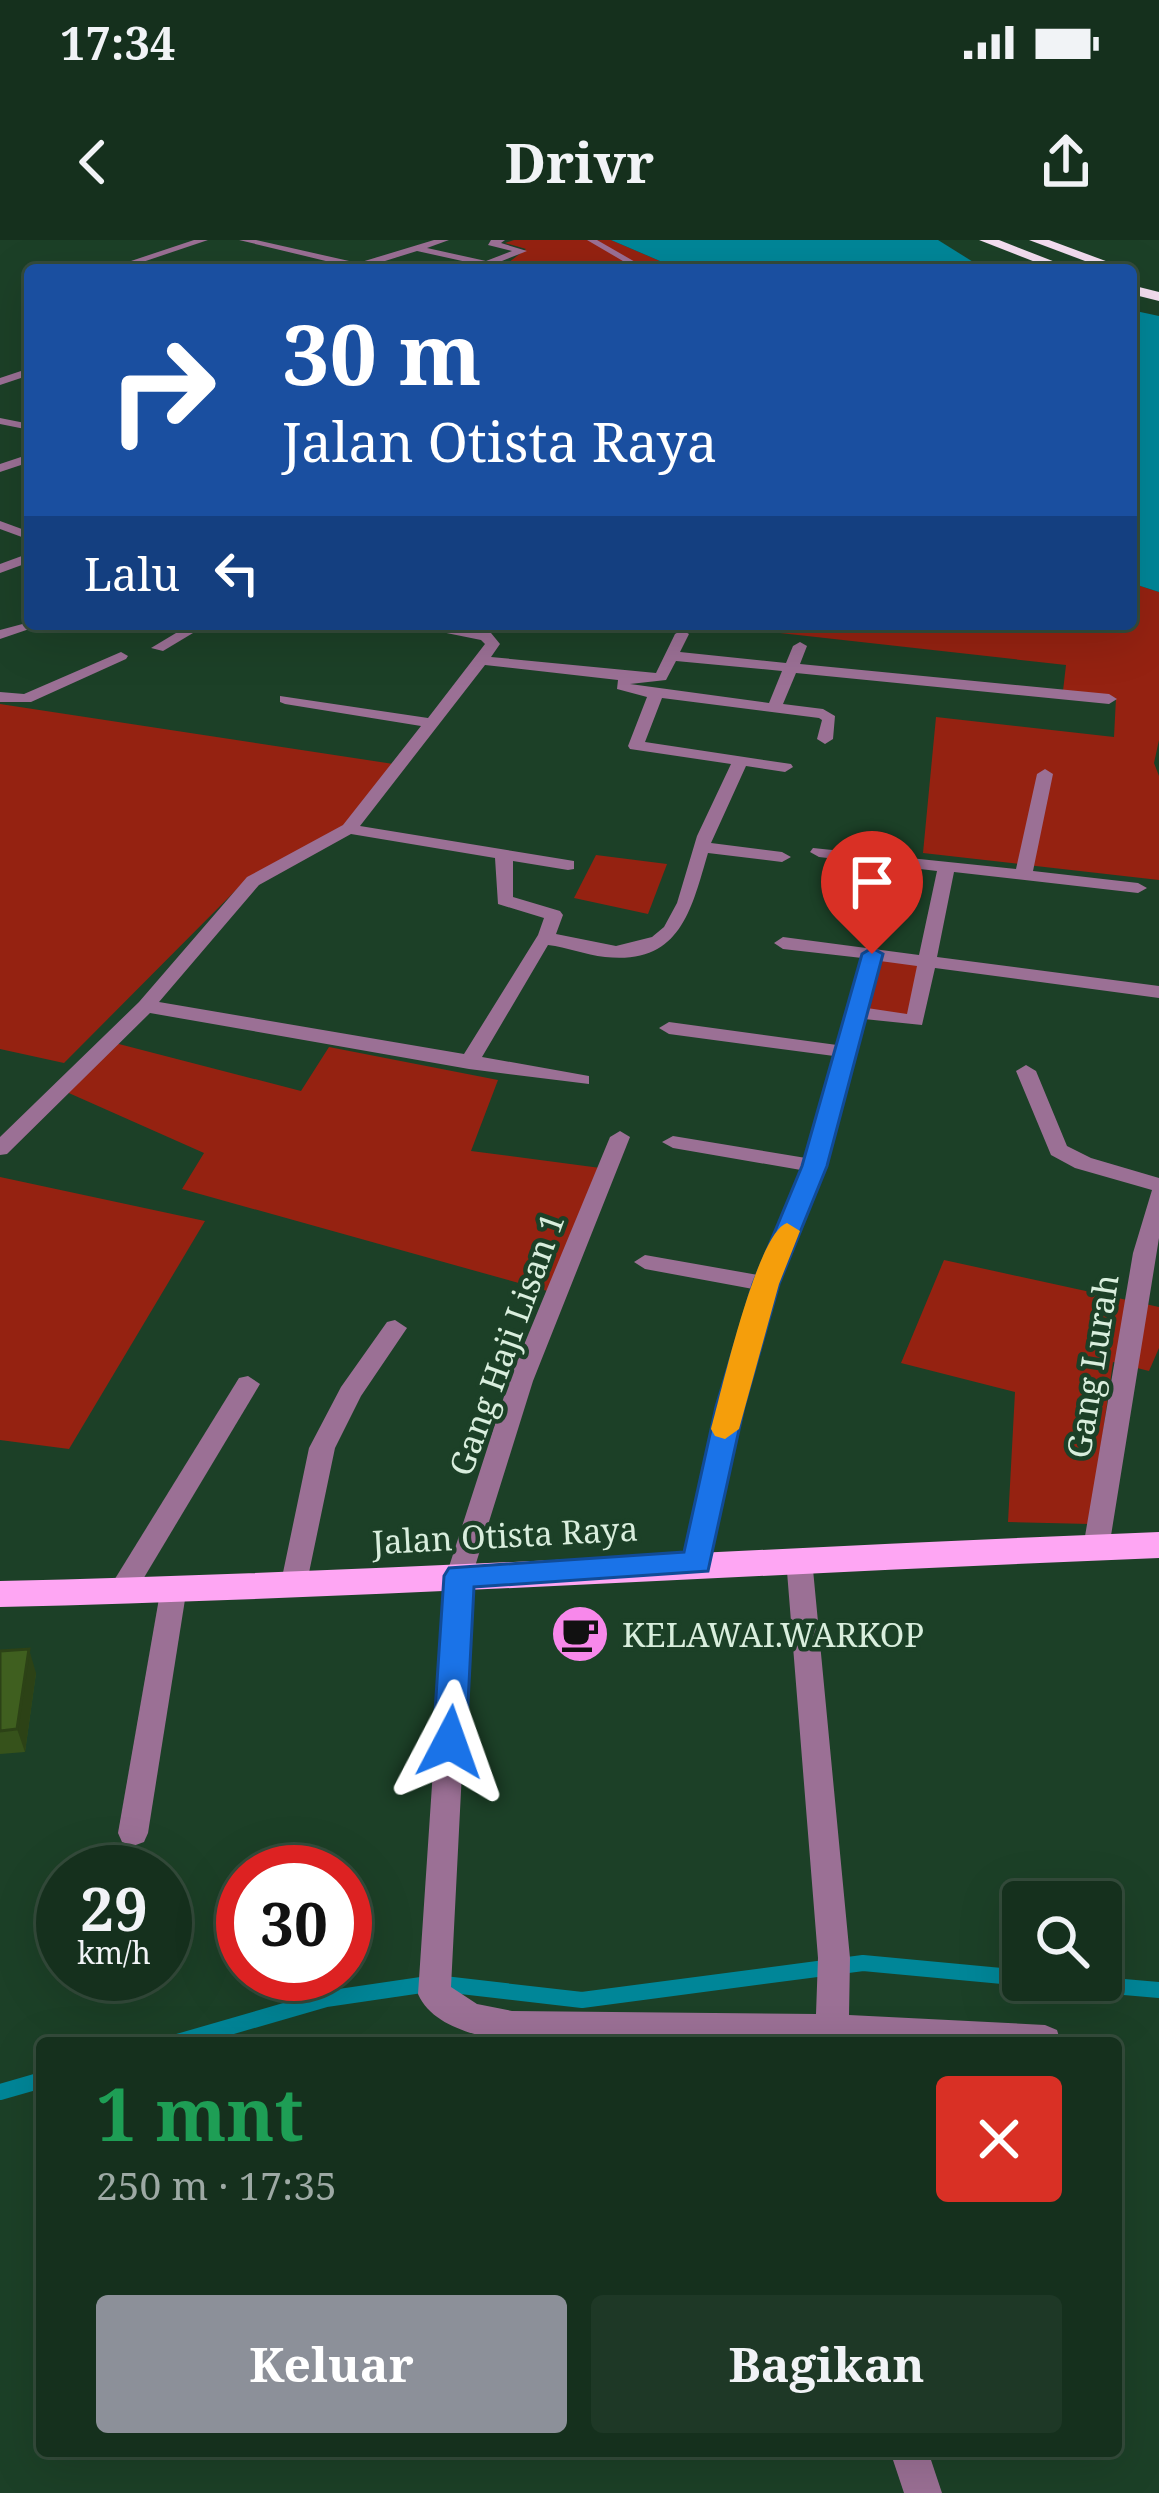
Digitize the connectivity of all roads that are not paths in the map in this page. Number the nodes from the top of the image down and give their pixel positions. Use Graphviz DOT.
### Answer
graph roads {
  1 [pos="203,240"];
  2 [pos="244,240"];
  3 [pos="444,240"];
  4 [pos="500,240"];
  5 [pos="591,240"];
  6 [pos="986,240"];
  7 [pos="1036,240"];
  8 [pos="416,249"];
  9 [pos="486,263"];
  10 [pos="128,264"];
  11 [pos="336,264"];
  12 [pos="365,264"];
  13 [pos="489,264"];
  14 [pos="632,264"];
  15 [pos="1053,264"];
  16 [pos="1106,264"];
  17 [pos="190,630"];
  18 [pos="441,630"];
  19 [pos="502,630"];
  20 [pos="682,634"];
  21 [pos="494,640"];
  22 [pos="800,646"];
  23 [pos="158,648"];
  24 [pos="122,656"];
  25 [pos="673,656"];
  26 [pos="482,661"];
  27 [pos="790,669"];
  28 [pos="627,677"];
  29 [pos="656,694"];
  30 [pos="0,697"];
  31 [pos="285,699"];
  32 [pos="1108,699"];
  33 [pos="776,703"];
  34 [pos="433,723"];
  35 [pos="825,739"];
  36 [pos="741,760"];
  37 [pos="785,767"];
  38 [pos="1045,775"];
  39 [pos="349,829"];
  40 [pos="701,847"];
  41 [pos="819,852"];
  42 [pos="504,856"];
  43 [pos="782,857"];
  44 [pos="568,866"];
  45 [pos="947,866"];
  46 [pos="1023,875"];
  47 [pos="1138,888"];
  48 [pos="546,937"];
  49 [pos="783,943"];
  50 [pos="872,954"];
  51 [pos="930,963"];
  52 [pos="1159,992"];
  53 [pos="146,1006"];
  54 [pos="859,1013"];
  55 [pos="669,1028"];
  56 [pos="848,1052"];
  57 [pos="469,1064"];
  58 [pos="1026,1071"];
  59 [pos="582,1081"];
  60 [pos="620,1137"];
  61 [pos="674,1142"];
  62 [pos="0,1149"];
  63 [pos="814,1166"];
  64 [pos="1159,1185"];
  65 [pos="1156,1211"];
  66 [pos="644,1262"];
  67 [pos="766,1284"];
  68 [pos="395,1328"];
  69 [pos="248,1384"];
  70 [pos="1159,1545"];
  71 [pos="1096,1548"];
  72 [pos="799,1559"];
  73 [pos="697,1563"];
  74 [pos="459,1576"];
  75 [pos="174,1586"];
  76 [pos="293,1587"];
  77 [pos="123,1589"];
  78 [pos="0,1594"];
  79 [pos="134,1833"];
  80 [pos="833,2019"];
  81 [pos="991,2037"];
  82 [pos="911,2457"];
  83 [pos="923,2493"];
  1 -- 10 [label="street"];
  2 -- 11 [label="street"];
  3 -- 8 [label="street"];
  4 -- 9 [label="street"];
  5 -- 14 [label="lane"];
  6 -- 15 [label="highway"];
  7 -- 16 [label="highway"];
  8 -- 9 [label="street"];
  8 -- 12 [label="street"];
  9 -- 13 [label="street"];
  17 -- 23 [label="street"];
  18 -- 21 [label="street"];
  19 -- 21 [label="street"];
  20 -- 25 [label="street"];
  21 -- 26 [label="street"];
  22 -- 27 [label="street"];
  24 -- 30 [label="street"];
  25 -- 27 [label="street"];
  25 -- 28 [label="street"];
  26 -- 28 [label="street"];
  26 -- 34 [label="street"];
  27 -- 32 [label="street"];
  27 -- 33 [label="street"];
  28 -- 29 [label="street"];
  29 -- 35 [label="street"];
  29 -- 36 [label="street"];
  31 -- 34 [label="street"];
  34 -- 39 [label="street"];
  36 -- 37 [label="street"];
  36 -- 40 [label="street"];
  38 -- 46 [label="street"];
  39 -- 42 [label="street"];
  39 -- 53 [label="street"];
  40 -- 43 [label="street"];
  40 -- 48 [label="street"];
  41 -- 45 [label="street"];
  42 -- 44 [label="street"];
  42 -- 48 [label="street"];
  45 -- 46 [label="street"];
  45 -- 51 [label="street"];
  46 -- 47 [label="street"];
  48 -- 57 [label="street"];
  49 -- 50 [label="street"];
  50 -- 51 [label="street"];
  50 -- 54 [label="street"];
  51 -- 52 [label="street"];
  51 -- 54 [label="street"];
  53 -- 57 [label="street"];
  53 -- 62 [label="street"];
  54 -- 56 [label="street"];
  55 -- 56 [label="street"];
  56 -- 63 [label="street"];
  57 -- 59 [label="street"];
  58 -- 64 [label="street"];
  60 -- 74 [label="street, Gang Haji Lisan 1"];
  61 -- 63 [label="street"];
  63 -- 67 [label="street"];
  65 -- 71 [label="street, Gang Lurah"];
  66 -- 67 [label="street"];
  67 -- 73 [label="street"];
  68 -- 76 [label="street"];
  69 -- 77 [label="street"];
  70 -- 71 [label="main road, Jalan Otista Raya"];
  71 -- 72 [label="main road, Jalan Otista Raya"];
  72 -- 73 [label="main road, Jalan Otista Raya"];
  72 -- 80 [label="street"];
  73 -- 74 [label="main road, Jalan Otista Raya"];
  74 -- 76 [label="main road, Jalan Otista Raya"];
  74 -- 80 [label="street, Gang Haji Lisan 1"];
  75 -- 76 [label="main road, Jalan Otista Raya"];
  75 -- 77 [label="main road, Jalan Otista Raya"];
  75 -- 79 [label="street"];
  77 -- 78 [label="main road, Jalan Otista Raya"];
  80 -- 81 [label="street"];
  82 -- 83 [label="street"];
}
